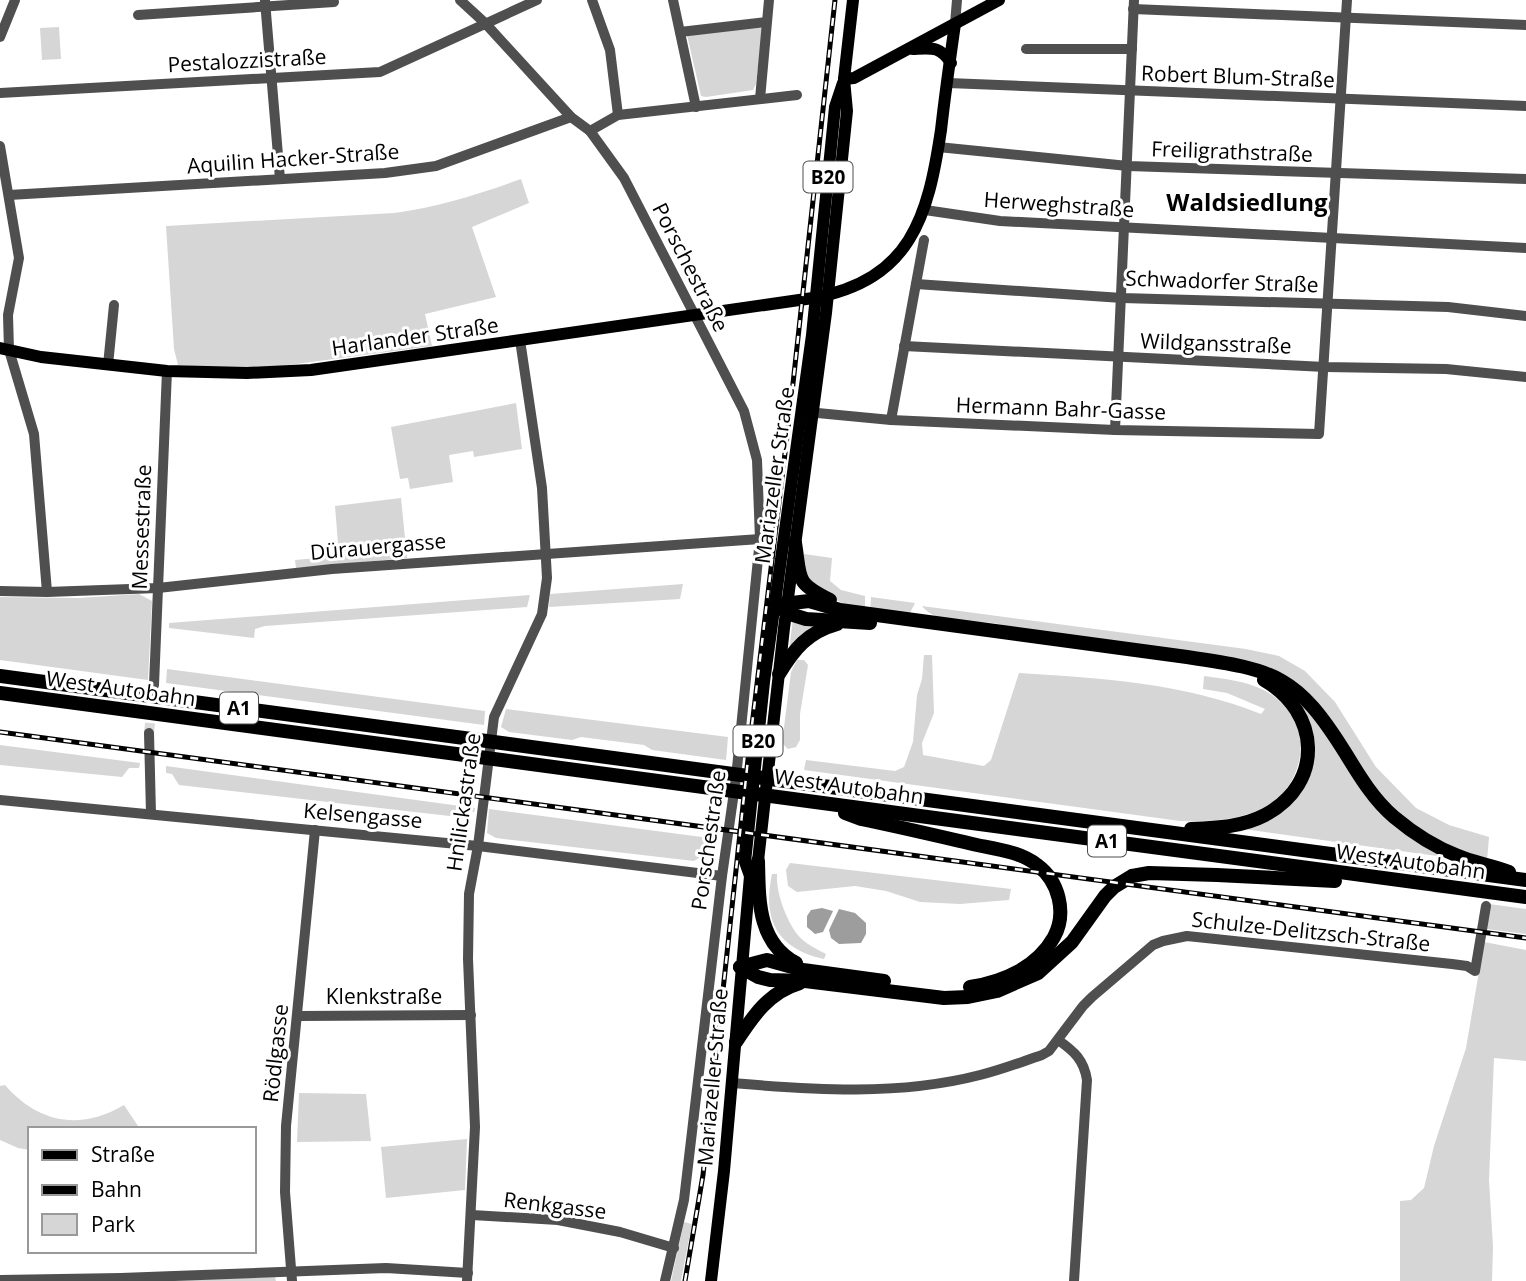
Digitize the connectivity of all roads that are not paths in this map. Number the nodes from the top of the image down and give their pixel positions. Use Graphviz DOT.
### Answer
graph roads {
  1 [pos="15,0"];
  2 [pos="460,0"];
  3 [pos="537,0"];
  4 [pos="592,0"];
  5 [pos="673,0"];
  6 [pos="769,0"];
  7 [pos="853,0"];
  8 [pos="957,0"];
  9 [pos="999,0"];
  10 [pos="1347,0"];
  11 [pos="334,2"];
  12 [pos="266,3"];
  13 [pos="1134,5"];
  14 [pos="138,15"];
  15 [pos="1346,17"];
  16 [pos="766,22"];
  17 [pos="485,23"];
  18 [pos="955,24"];
  19 [pos="1526,25"];
  20 [pos="680,32"];
  21 [pos="0,37"];
  22 [pos="1026,49"];
  23 [pos="1132,49"];
  24 [pos="909,50"];
  25 [pos="951,64"];
  26 [pos="273,77"];
  27 [pos="844,79"];
  28 [pos="948,83"];
  29 [pos="1131,92"];
  30 [pos="0,93"];
  31 [pos="797,94"];
  32 [pos="760,99"];
  33 [pos="1340,99"];
  34 [pos="1526,106"];
  35 [pos="696,107"];
  36 [pos="618,115"];
  37 [pos="571,117"];
  38 [pos="590,131"];
  39 [pos="0,146"];
  40 [pos="938,147"];
  41 [pos="1128,166"];
  42 [pos="1336,173"];
  43 [pos="279,179"];
  44 [pos="1526,179"];
  45 [pos="9,195"];
  46 [pos="925,210"];
  47 [pos="1125,228"];
  48 [pos="1333,238"];
  49 [pos="924,240"];
  50 [pos="1526,248"];
  51 [pos="916,284"];
  52 [pos="1122,298"];
  53 [pos="114,304"];
  54 [pos="1328,304"];
  55 [pos="693,315"];
  56 [pos="1526,316"];
  57 [pos="520,340"];
  58 [pos="904,346"];
  59 [pos="5,349"];
  60 [pos="1119,358"];
  61 [pos="108,365"];
  62 [pos="1325,367"];
  63 [pos="166,371"];
  64 [pos="1526,377"];
  65 [pos="808,412"];
  66 [pos="891,420"];
  67 [pos="1115,430"];
  68 [pos="760,539"];
  69 [pos="796,543"];
  70 [pos="547,553"];
  71 [pos="158,588"];
  72 [pos="0,591"];
  73 [pos="47,592"];
  74 [pos="783,606"];
  75 [pos="851,616"];
  76 [pos="779,674"];
  77 [pos="0,676"];
  78 [pos="154,685"];
  79 [pos="0,694"];
  80 [pos="149,733"];
  81 [pos="0,800"];
  82 [pos="817,803"];
  83 [pos="151,814"];
  84 [pos="1144,829"];
  85 [pos="315,830"];
  86 [pos="478,845"];
  87 [pos="758,861"];
  88 [pos="722,876"];
  89 [pos="750,876"];
  90 [pos="1526,879"];
  91 [pos="1396,880"];
  92 [pos="1526,898"];
  93 [pos="1486,906"];
  94 [pos="740,968"];
  95 [pos="820,971"];
  96 [pos="806,981"];
  97 [pos="471,1015"];
  98 [pos="298,1016"];
  99 [pos="1058,1041"];
  100 [pos="736,1042"];
  101 [pos="732,1083"];
  102 [pos="471,1215"];
  103 [pos="674,1248"];
  104 [pos="291,1276"];
  105 [pos="467,1277"];
  106 [pos="161,1279"];
  107 [pos="0,1280"];
  108 [pos="665,1281"];
  109 [pos="711,1281"];
  110 [pos="1074,1281"];
  1 -- 21 [label="street"];
  2 -- 17 [label="street, Porschestraße"];
  3 -- 17 [label="street, Pestalozzistraße"];
  4 -- 36 [label="street"];
  5 -- 20 [label="street"];
  6 -- 16 [label="street"];
  7 -- 27 [label="main road, Mariazeller Straße / B20"];
  8 -- 18 [label="street"];
  9 -- 18 [label="main road"];
  10 -- 15 [label="street"];
  11 -- 12 [label="street"];
  12 -- 14 [label="street"];
  12 -- 26 [label="street"];
  13 -- 15 [label="street"];
  13 -- 23 [label="street"];
  15 -- 19 [label="street"];
  15 -- 33 [label="street"];
  16 -- 20 [label="street"];
  16 -- 32 [label="street"];
  17 -- 26 [label="street, Pestalozzistraße"];
  17 -- 37 [label="street, Porschestraße"];
  18 -- 24 [label="main road"];
  18 -- 25 [label="main road, Harlander Straße"];
  20 -- 35 [label="street"];
  22 -- 23 [label="street"];
  23 -- 29 [label="street"];
  24 -- 25 [label="main road"];
  24 -- 27 [label="main road"];
  25 -- 28 [label="main road, Harlander Straße"];
  26 -- 30 [label="street, Pestalozzistraße"];
  26 -- 43 [label="street"];
  27 -- 65 [label="main road, Mariazeller Straße / B20"];
  28 -- 29 [label="street, Robert Blum-Straße"];
  28 -- 40 [label="main road, Harlander Straße"];
  29 -- 33 [label="street, Robert Blum-Straße"];
  29 -- 41 [label="street"];
  31 -- 32 [label="street"];
  32 -- 35 [label="street"];
  33 -- 34 [label="street, Robert Blum-Straße"];
  33 -- 42 [label="street"];
  35 -- 36 [label="street"];
  36 -- 38 [label="street"];
  37 -- 38 [label="street, Porschestraße"];
  37 -- 43 [label="street, Aquilin Hacker-Straße"];
  38 -- 55 [label="street, Porschestraße"];
  39 -- 45 [label="street"];
  40 -- 41 [label="street, Freiligrathstraße"];
  40 -- 46 [label="main road, Harlander Straße"];
  41 -- 42 [label="street, Freiligrathstraße"];
  41 -- 47 [label="street"];
  42 -- 44 [label="street, Freiligrathstraße"];
  42 -- 48 [label="street"];
  43 -- 45 [label="street, Aquilin Hacker-Straße"];
  45 -- 59 [label="street"];
  46 -- 47 [label="street, Herweghstraße"];
  46 -- 55 [label="main road, Harlander Straße"];
  47 -- 48 [label="street, Herweghstraße"];
  47 -- 52 [label="street"];
  48 -- 50 [label="street, Herweghstraße"];
  48 -- 54 [label="street"];
  49 -- 51 [label="street"];
  51 -- 52 [label="street, Schwadorfer Straße"];
  51 -- 58 [label="street"];
  52 -- 54 [label="street, Schwadorfer Straße"];
  52 -- 60 [label="street"];
  53 -- 61 [label="street"];
  54 -- 56 [label="street, Schwadorfer Straße"];
  54 -- 62 [label="street"];
  55 -- 57 [label="main road, Harlander Straße"];
  55 -- 68 [label="street, Porschestraße"];
  57 -- 63 [label="main road, Harlander Straße"];
  57 -- 70 [label="street, Hnilickastraße"];
  58 -- 60 [label="street, Wildgansstraße"];
  58 -- 66 [label="street"];
  59 -- 61 [label="main road, Harlander Straße"];
  59 -- 73 [label="street"];
  60 -- 62 [label="street, Wildgansstraße"];
  60 -- 67 [label="street"];
  61 -- 63 [label="main road, Harlander Straße"];
  62 -- 64 [label="street, Wildgansstraße"];
  62 -- 67 [label="street, Hermann Bahr-Gasse"];
  63 -- 71 [label="street, Messestraße"];
  65 -- 66 [label="street, Hermann Bahr-Gasse"];
  65 -- 69 [label="main road, Mariazeller Straße / B20"];
  65 -- 74 [label="main road, Mariazeller Straße / B20"];
  66 -- 67 [label="street, Hermann Bahr-Gasse"];
  68 -- 70 [label="street, Dürauergasse"];
  68 -- 88 [label="street, Porschestraße"];
  69 -- 74 [label="main road, Mariazeller Straße / B20"];
  69 -- 75 [label="highway"];
  70 -- 71 [label="street, Dürauergasse"];
  70 -- 86 [label="street, Hnilickastraße"];
  71 -- 73 [label="street, Dürauergasse"];
  71 -- 78 [label="street, Messestraße"];
  72 -- 73 [label="street, Dürauergasse"];
  74 -- 75 [label="highway"];
  74 -- 76 [label="main road, Mariazeller Straße / B20"];
  74 -- 89 [label="main road, Mariazeller Straße / B20"];
  75 -- 76 [label="highway"];
  75 -- 84 [label="highway"];
  75 -- 90 [label="highway"];
  76 -- 87 [label="main road, Mariazeller Straße / B20"];
  77 -- 84 [label="highway, West Autobahn / A1"];
  79 -- 82 [label="highway, West Autobahn / A1"];
  80 -- 83 [label="street"];
  81 -- 83 [label="street, Kelsengasse"];
  82 -- 91 [label="highway, West Autobahn / A1"];
  82 -- 95 [label="highway"];
  83 -- 85 [label="street, Kelsengasse"];
  84 -- 90 [label="highway, West Autobahn / A1"];
  85 -- 86 [label="street, Kelsengasse"];
  85 -- 98 [label="street, Rödlgasse"];
  86 -- 88 [label="street, Kelsengasse"];
  86 -- 97 [label="street, Hnilickastraße"];
  87 -- 89 [label="main road, Mariazeller Straße / B20"];
  87 -- 95 [label="highway"];
  88 -- 103 [label="street, Porschestraße"];
  89 -- 94 [label="main road, Mariazeller Straße / B20"];
  91 -- 92 [label="highway, West Autobahn / A1"];
  91 -- 96 [label="highway"];
  93 -- 99 [label="street, Schulze-Delitzsch-Straße"];
  94 -- 95 [label="highway"];
  94 -- 96 [label="highway"];
  94 -- 100 [label="main road, Mariazeller Straße / B20"];
  96 -- 100 [label="highway"];
  97 -- 98 [label="street, Klenkstraße"];
  97 -- 102 [label="street, Hnilickastraße"];
  98 -- 104 [label="street, Rödlgasse"];
  99 -- 101 [label="street, Schulze-Delitzsch-Straße"];
  99 -- 110 [label="street"];
  100 -- 101 [label="main road, Mariazeller Straße / B20"];
  101 -- 109 [label="main road, Mariazeller Straße / B20"];
  102 -- 103 [label="street, Renkgasse"];
  102 -- 105 [label="street, Hnilickastraße"];
  103 -- 108 [label="street, Porschestraße"];
  104 -- 105 [label="street"];
  104 -- 106 [label="street"];
  106 -- 107 [label="street"];
}
